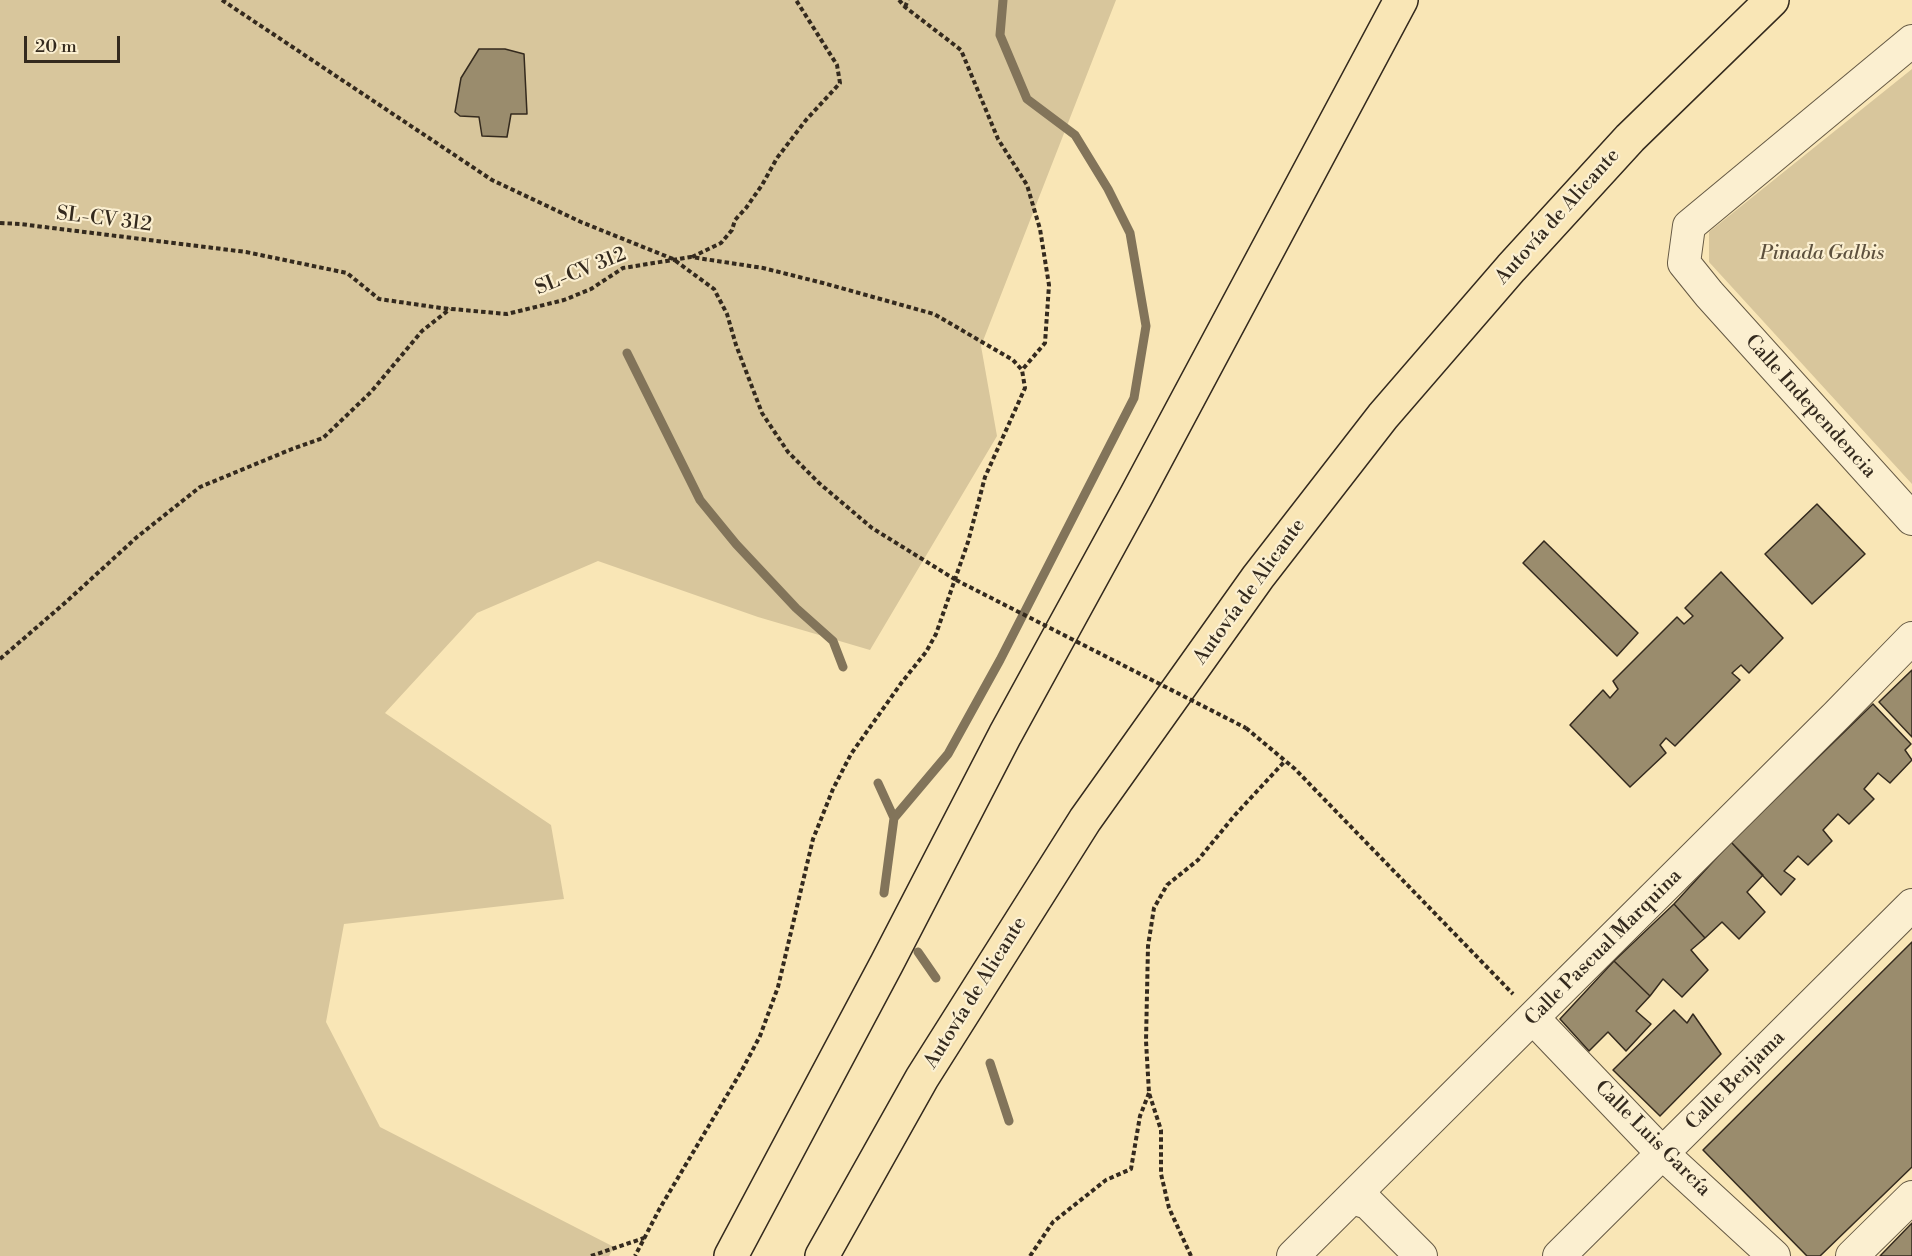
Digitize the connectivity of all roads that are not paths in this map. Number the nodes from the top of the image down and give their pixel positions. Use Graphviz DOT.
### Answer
graph roads {
  1 [pos="1401,0"];
  2 [pos="1772,0"];
  3 [pos="1912,41"];
  4 [pos="1912,519"];
  5 [pos="1912,638"];
  6 [pos="1912,905"];
  7 [pos="1533,1018"];
  8 [pos="1663,1154"];
  9 [pos="1912,1197"];
  10 [pos="1352,1198"];
  11 [pos="731,1256"];
  12 [pos="822,1256"];
  13 [pos="1293,1256"];
  14 [pos="1421,1256"];
  15 [pos="1559,1256"];
  16 [pos="1774,1256"];
  17 [pos="1852,1256"];
  1 -- 11 [label="highway"];
  2 -- 12 [label="highway, Autovía de Alicante"];
  3 -- 4 [label="street, Calle Independencia"];
  5 -- 7 [label="street, Calle Pascual Marquina"];
  6 -- 8 [label="street, Calle Benjama"];
  7 -- 8 [label="street, Calle Luis García"];
  7 -- 10 [label="street, Calle Pascual Marquina"];
  8 -- 15 [label="street, Calle Benjama"];
  8 -- 16 [label="street, Calle Luis García"];
  9 -- 17 [label="street"];
  10 -- 13 [label="street, Calle Pascual Marquina"];
  10 -- 14 [label="street"];
}
